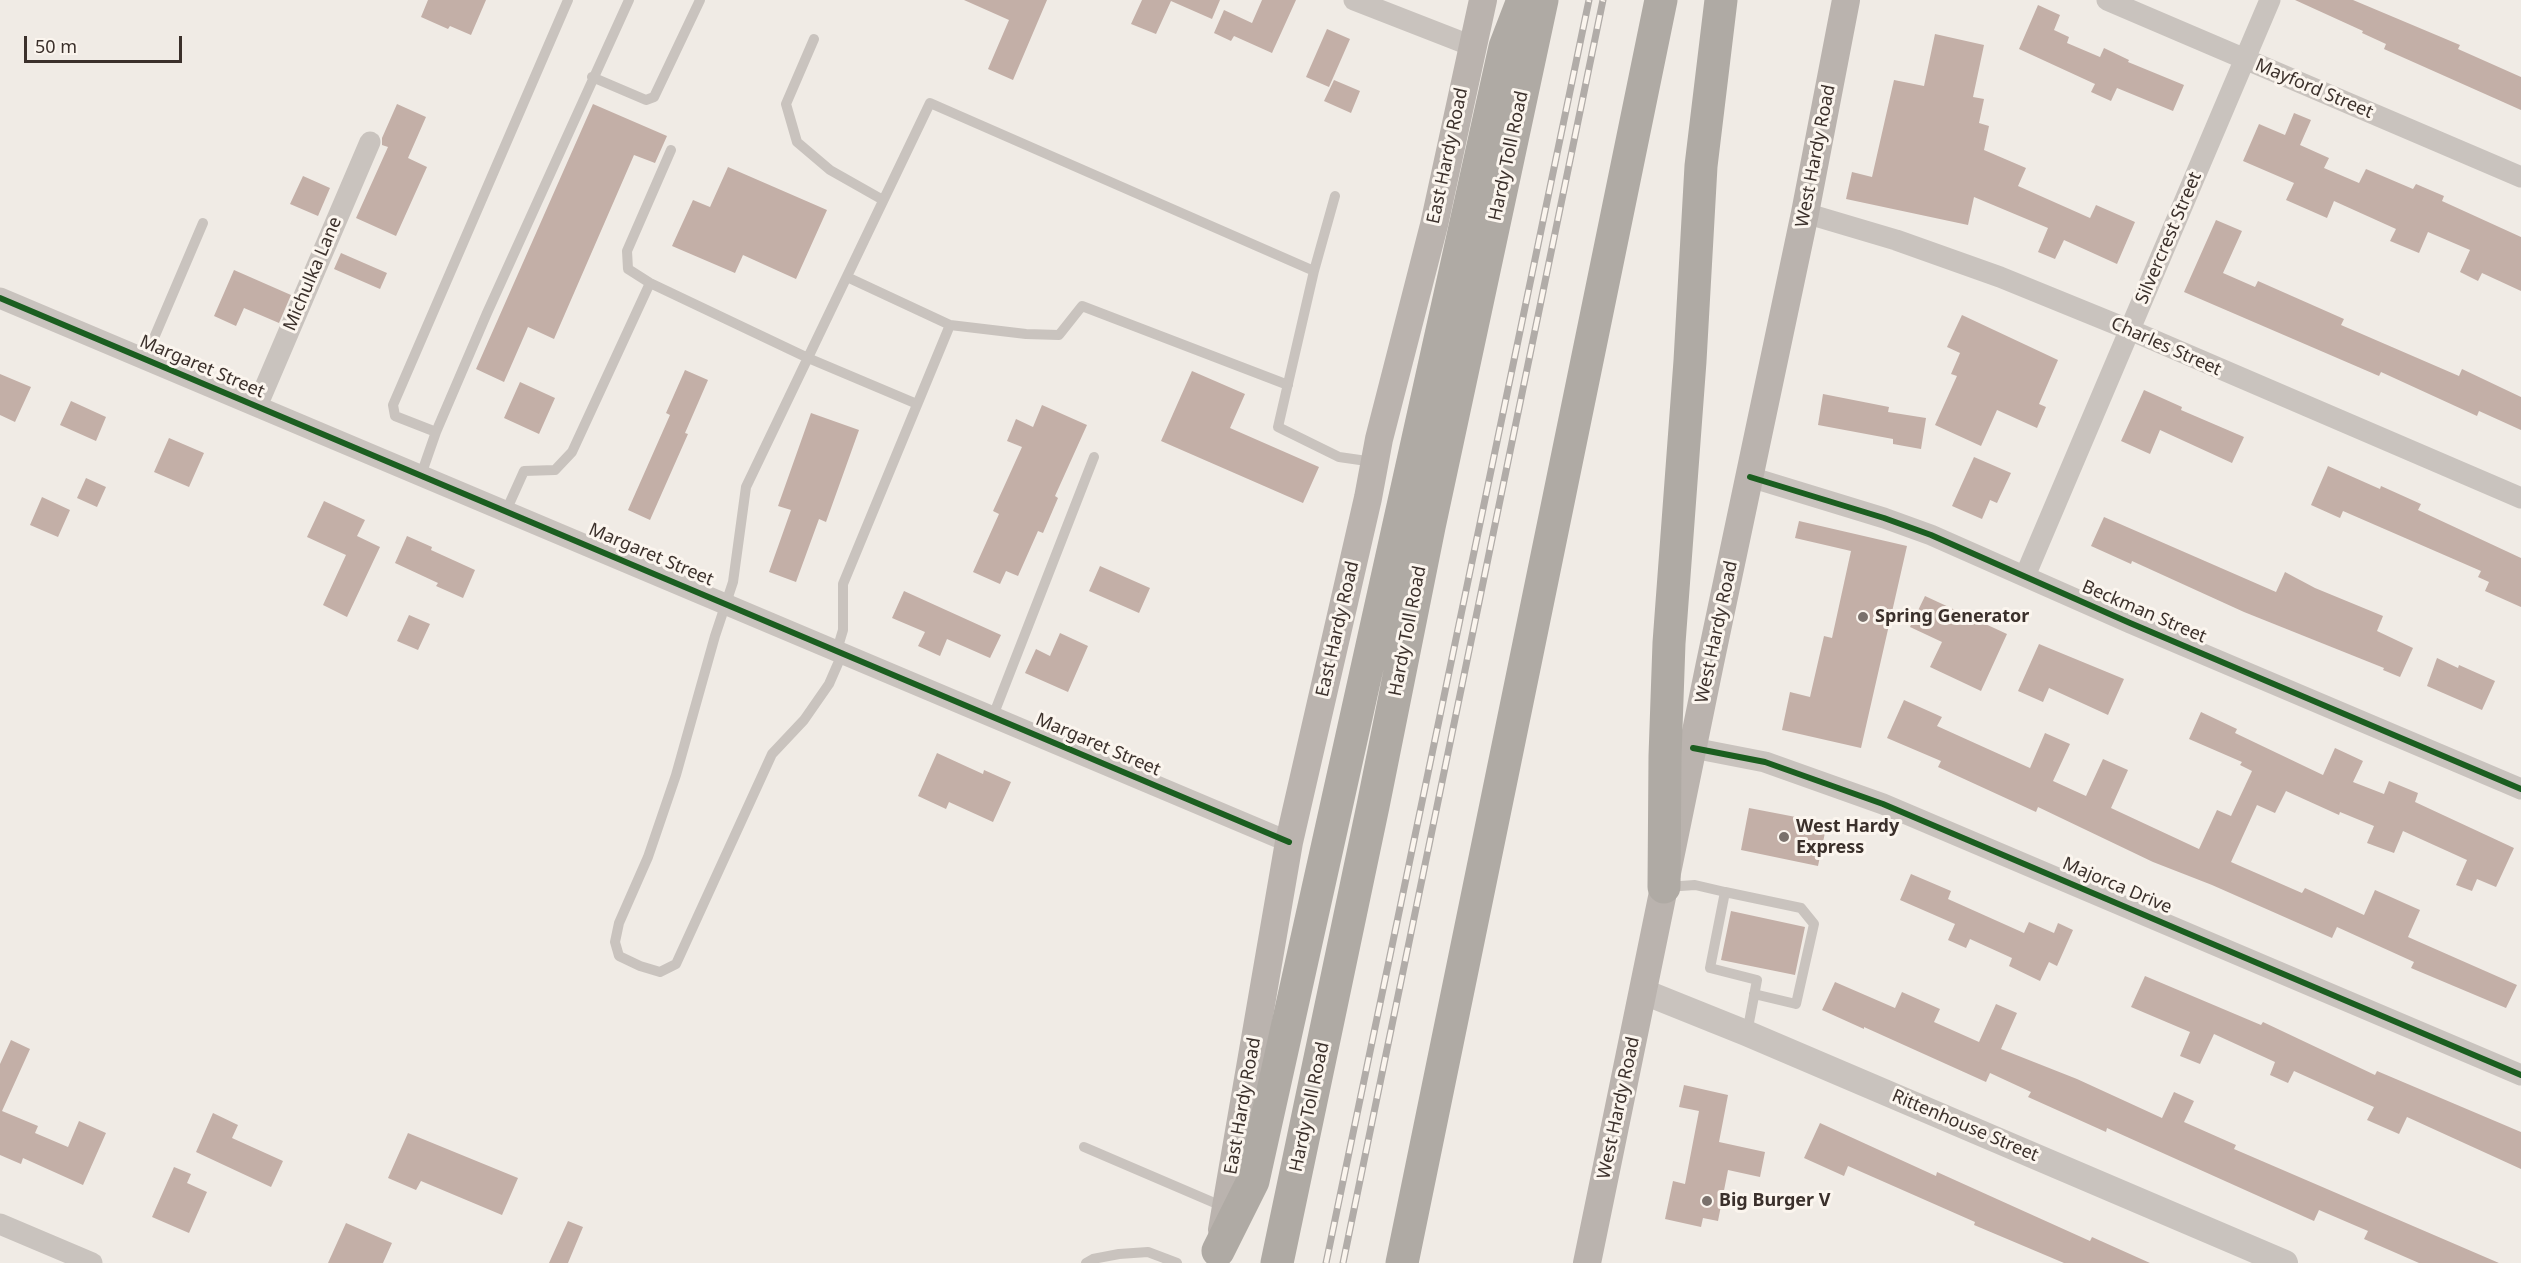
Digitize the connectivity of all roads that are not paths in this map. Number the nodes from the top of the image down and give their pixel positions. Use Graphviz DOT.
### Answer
graph roads {
  1 [pos="568,0"];
  2 [pos="629,0"];
  3 [pos="700,0"];
  4 [pos="1354,0"];
  5 [pos="1483,0"];
  6 [pos="1523,0"];
  7 [pos="1542,0"];
  8 [pos="1661,0"];
  9 [pos="1721,0"];
  10 [pos="1846,0"];
  11 [pos="2107,0"];
  12 [pos="2270,0"];
  13 [pos="814,39"];
  14 [pos="1472,46"];
  15 [pos="2245,59"];
  16 [pos="592,77"];
  17 [pos="370,142"];
  18 [pos="671,150"];
  19 [pos="2521,177"];
  20 [pos="1335,196"];
  21 [pos="884,200"];
  22 [pos="1805,213"];
  23 [pos="202,223"];
  24 [pos="1314,271"];
  25 [pos="847,278"];
  26 [pos="650,283"];
  27 [pos="0,298"];
  28 [pos="950,325"];
  29 [pos="2130,330"];
  30 [pos="808,358"];
  31 [pos="145,359"];
  32 [pos="1288,385"];
  33 [pos="917,404"];
  34 [pos="256,406"];
  35 [pos="436,432"];
  36 [pos="1094,457"];
  37 [pos="1375,462"];
  38 [pos="421,475"];
  39 [pos="1750,477"];
  40 [pos="2521,498"];
  41 [pos="506,511"];
  42 [pos="2025,576"];
  43 [pos="725,603"];
  44 [pos="840,651"];
  45 [pos="993,716"];
  46 [pos="1693,748"];
  47 [pos="2521,789"];
  48 [pos="1289,842"];
  49 [pos="1664,887"];
  50 [pos="1725,892"];
  51 [pos="1644,992"];
  52 [pos="1754,994"];
  53 [pos="1746,1033"];
  54 [pos="2521,1075"];
  55 [pos="1084,1147"];
  56 [pos="1226,1208"];
  57 [pos="0,1224"];
  58 [pos="1217,1257"];
  59 [pos="92,1263"];
  60 [pos="1086,1263"];
  61 [pos="1177,1263"];
  62 [pos="1277,1263"];
  63 [pos="1402,1263"];
  64 [pos="1587,1263"];
  65 [pos="2285,1263"];
  1 -- 35 [label="lane"];
  2 -- 16 [label="lane"];
  3 -- 16 [label="lane"];
  4 -- 14 [label="street"];
  5 -- 14 [label="main road, East Hardy Road"];
  6 -- 58 [label="highway"];
  7 -- 62 [label="highway, Hardy Toll Road"];
  8 -- 63 [label="highway"];
  9 -- 49 [label="highway"];
  10 -- 22 [label="main road, West Hardy Road"];
  11 -- 15 [label="street, Mayford Street"];
  12 -- 15 [label="street, Silvercrest Street"];
  13 -- 21 [label="lane"];
  14 -- 37 [label="main road, East Hardy Road"];
  15 -- 19 [label="street, Mayford Street"];
  15 -- 29 [label="street, Silvercrest Street"];
  16 -- 35 [label="lane"];
  17 -- 34 [label="street, Michulka Lane"];
  18 -- 26 [label="lane"];
  20 -- 24 [label="lane"];
  21 -- 24 [label="lane"];
  21 -- 25 [label="lane"];
  22 -- 29 [label="street, Charles Street"];
  22 -- 39 [label="main road, West Hardy Road"];
  23 -- 31 [label="lane"];
  24 -- 32 [label="lane"];
  25 -- 28 [label="lane"];
  25 -- 30 [label="lane"];
  26 -- 30 [label="lane"];
  26 -- 41 [label="lane"];
  27 -- 31 [label="street, Margaret Street"];
  28 -- 32 [label="lane"];
  28 -- 33 [label="lane"];
  29 -- 40 [label="street, Charles Street"];
  29 -- 42 [label="street, Silvercrest Street"];
  30 -- 33 [label="lane"];
  30 -- 43 [label="lane"];
  31 -- 34 [label="street, Margaret Street"];
  32 -- 37 [label="lane"];
  33 -- 44 [label="lane"];
  34 -- 38 [label="street, Margaret Street"];
  35 -- 38 [label="lane"];
  36 -- 45 [label="lane"];
  37 -- 48 [label="main road, East Hardy Road"];
  38 -- 41 [label="street, Margaret Street"];
  39 -- 42 [label="street, Beckman Street"];
  39 -- 46 [label="main road, West Hardy Road"];
  41 -- 43 [label="street, Margaret Street"];
  42 -- 47 [label="street, Beckman Street"];
  43 -- 44 [label="street, Margaret Street"];
  43 -- 44 [label="lane"];
  44 -- 45 [label="street, Margaret Street"];
  45 -- 48 [label="street, Margaret Street"];
  46 -- 49 [label="main road, West Hardy Road"];
  46 -- 54 [label="street, Majorca Drive"];
  48 -- 56 [label="main road, East Hardy Road"];
  49 -- 50 [label="lane"];
  49 -- 51 [label="main road, West Hardy Road"];
  50 -- 52 [label="lane"];
  50 -- 52 [label="lane"];
  51 -- 53 [label="street, Rittenhouse Street"];
  51 -- 64 [label="main road, West Hardy Road"];
  52 -- 53 [label="lane"];
  53 -- 65 [label="street, Rittenhouse Street"];
  55 -- 56 [label="lane"];
  56 -- 58 [label="main road, East Hardy Road"];
  57 -- 59 [label="street"];
  60 -- 61 [label="lane"];
}
